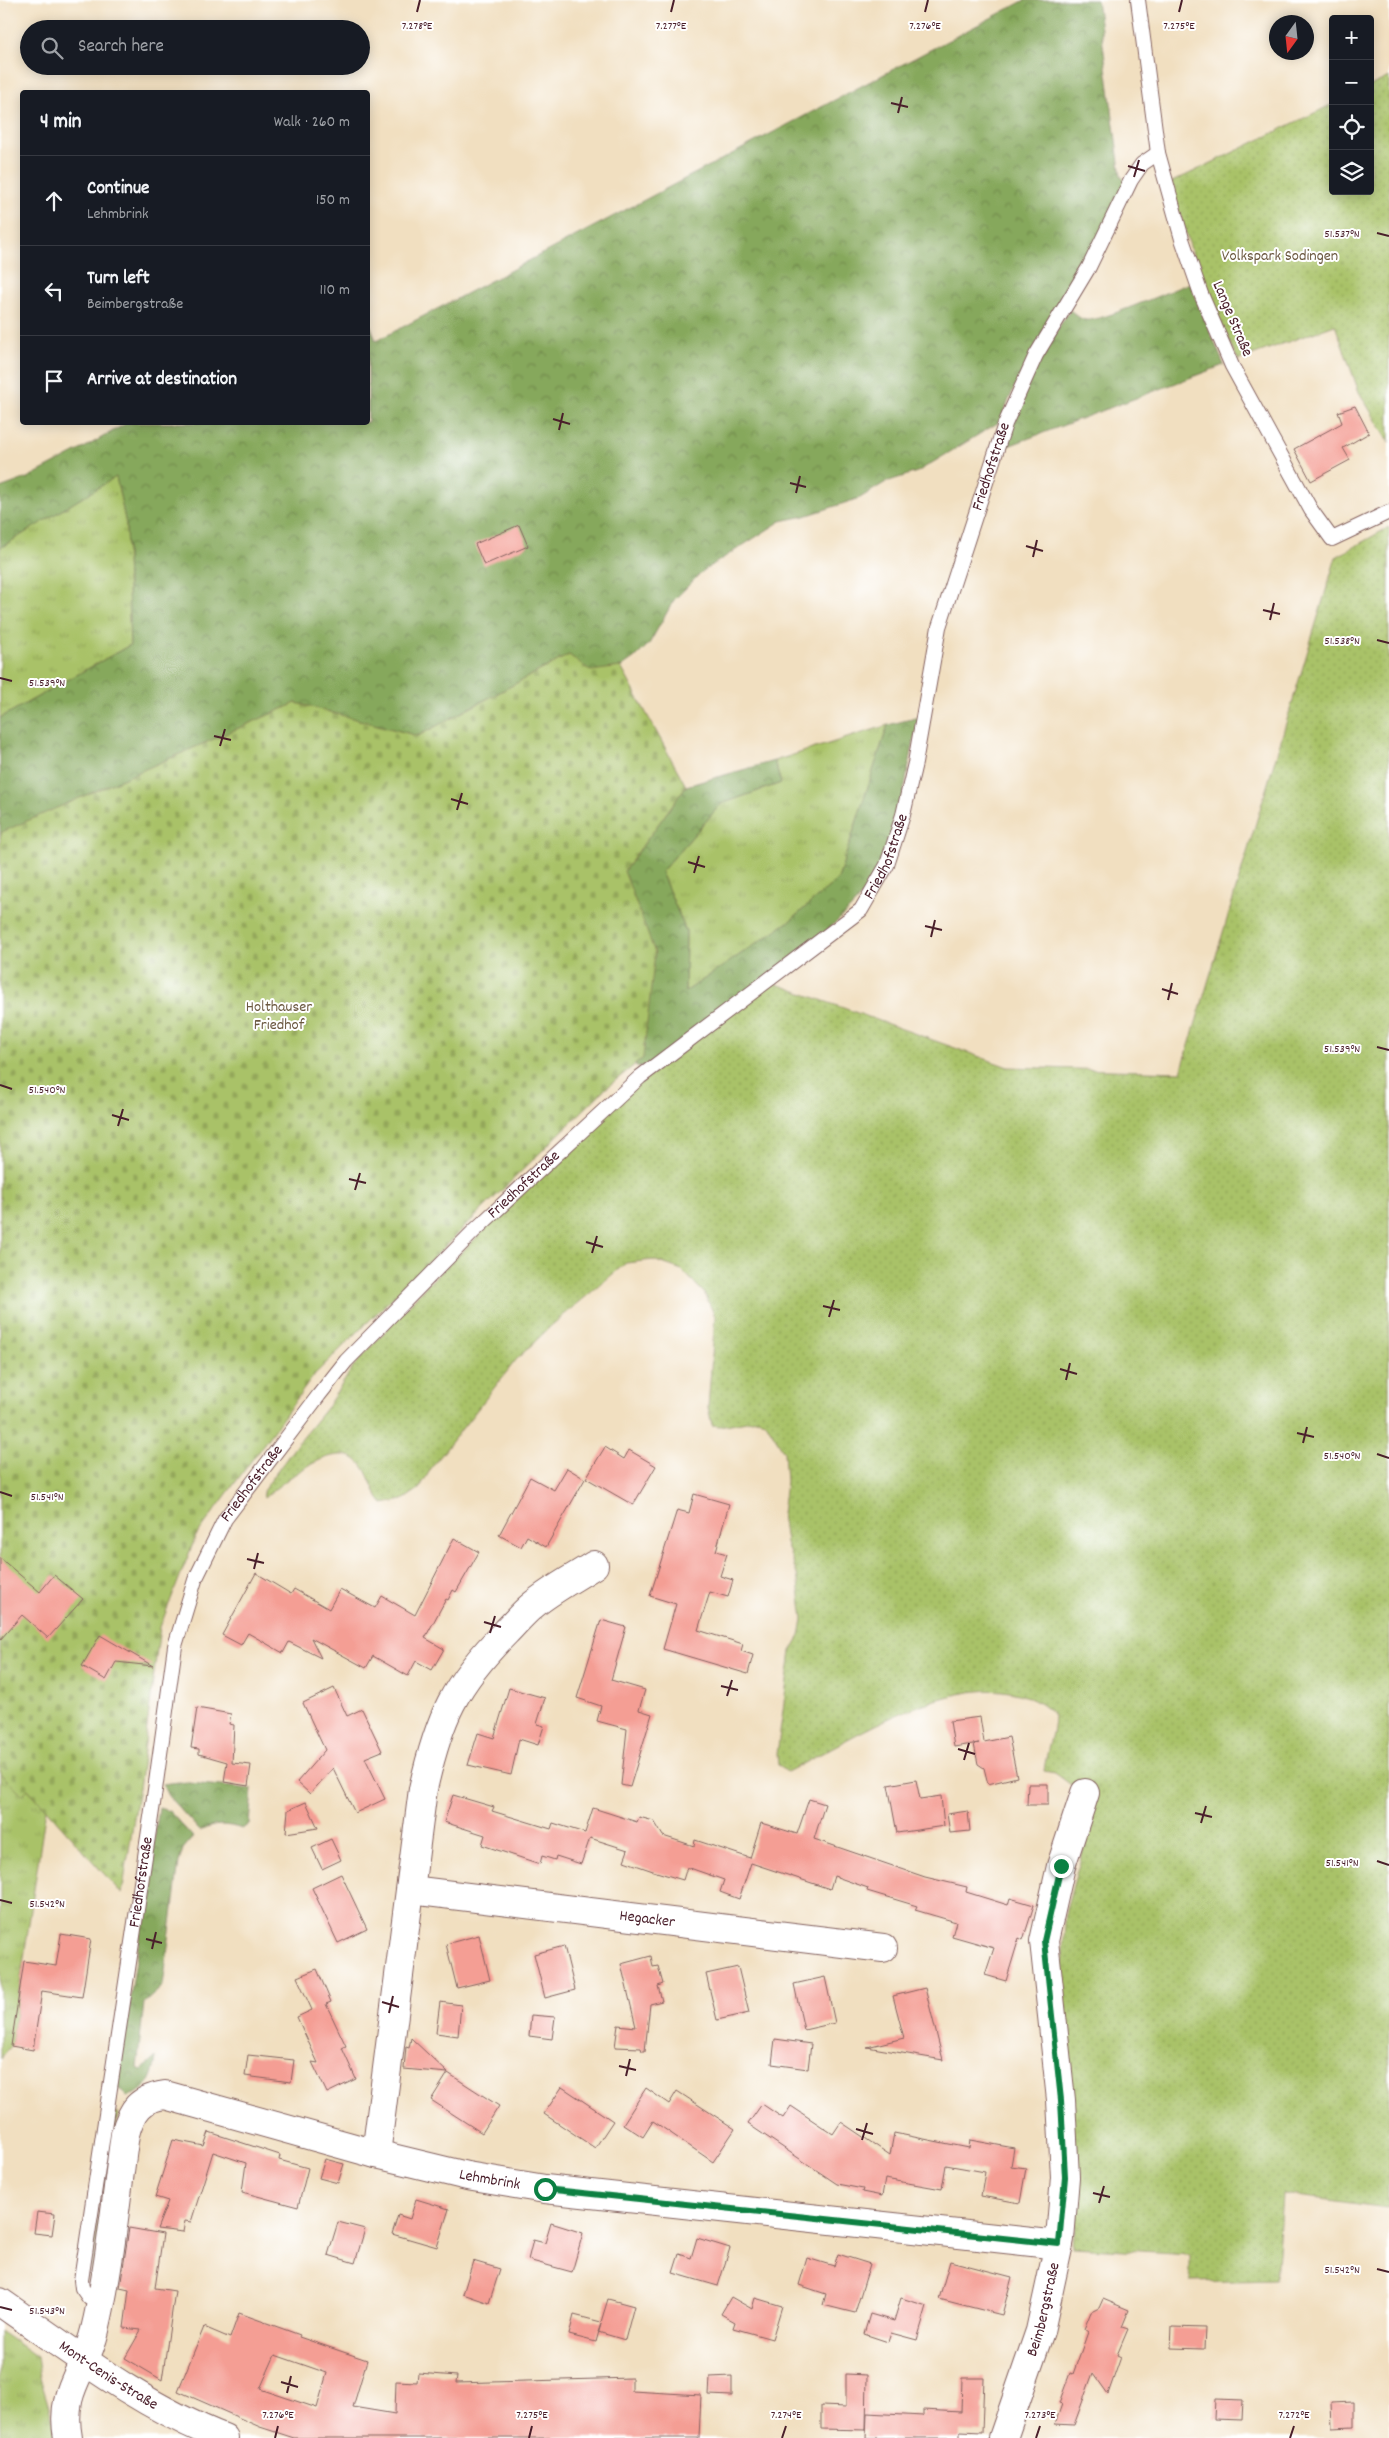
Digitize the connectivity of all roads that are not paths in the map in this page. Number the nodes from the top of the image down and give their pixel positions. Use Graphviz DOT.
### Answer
graph roads {
  1 [pos="1138,0"];
  2 [pos="1158,153"];
  3 [pos="1389,512"];
  4 [pos="594,1565"];
  5 [pos="1085,1793"];
  6 [pos="411,1890"];
  7 [pos="883,1948"];
  8 [pos="376,2154"];
  9 [pos="1059,2244"];
  10 [pos="101,2301"];
  11 [pos="0,2302"];
  12 [pos="84,2361"];
  13 [pos="68,2438"];
  14 [pos="224,2438"];
  15 [pos="1003,2438"];
  1 -- 2 [label="lane, Lange Straße"];
  2 -- 3 [label="lane, Lange Straße"];
  2 -- 10 [label="lane, Friedhofstraße"];
  4 -- 6 [label="street"];
  5 -- 9 [label="street, Beimbergstraße"];
  6 -- 7 [label="street, Hegacker"];
  6 -- 8 [label="street"];
  8 -- 9 [label="street, Lehmbrink"];
  8 -- 10 [label="street, Lehmbrink"];
  9 -- 15 [label="street, Beimbergstraße"];
  10 -- 12 [label="street"];
  11 -- 12 [label="street, Mont-Cenis-Straße"];
  12 -- 13 [label="street"];
  12 -- 14 [label="street, Mont-Cenis-Straße"];
}
